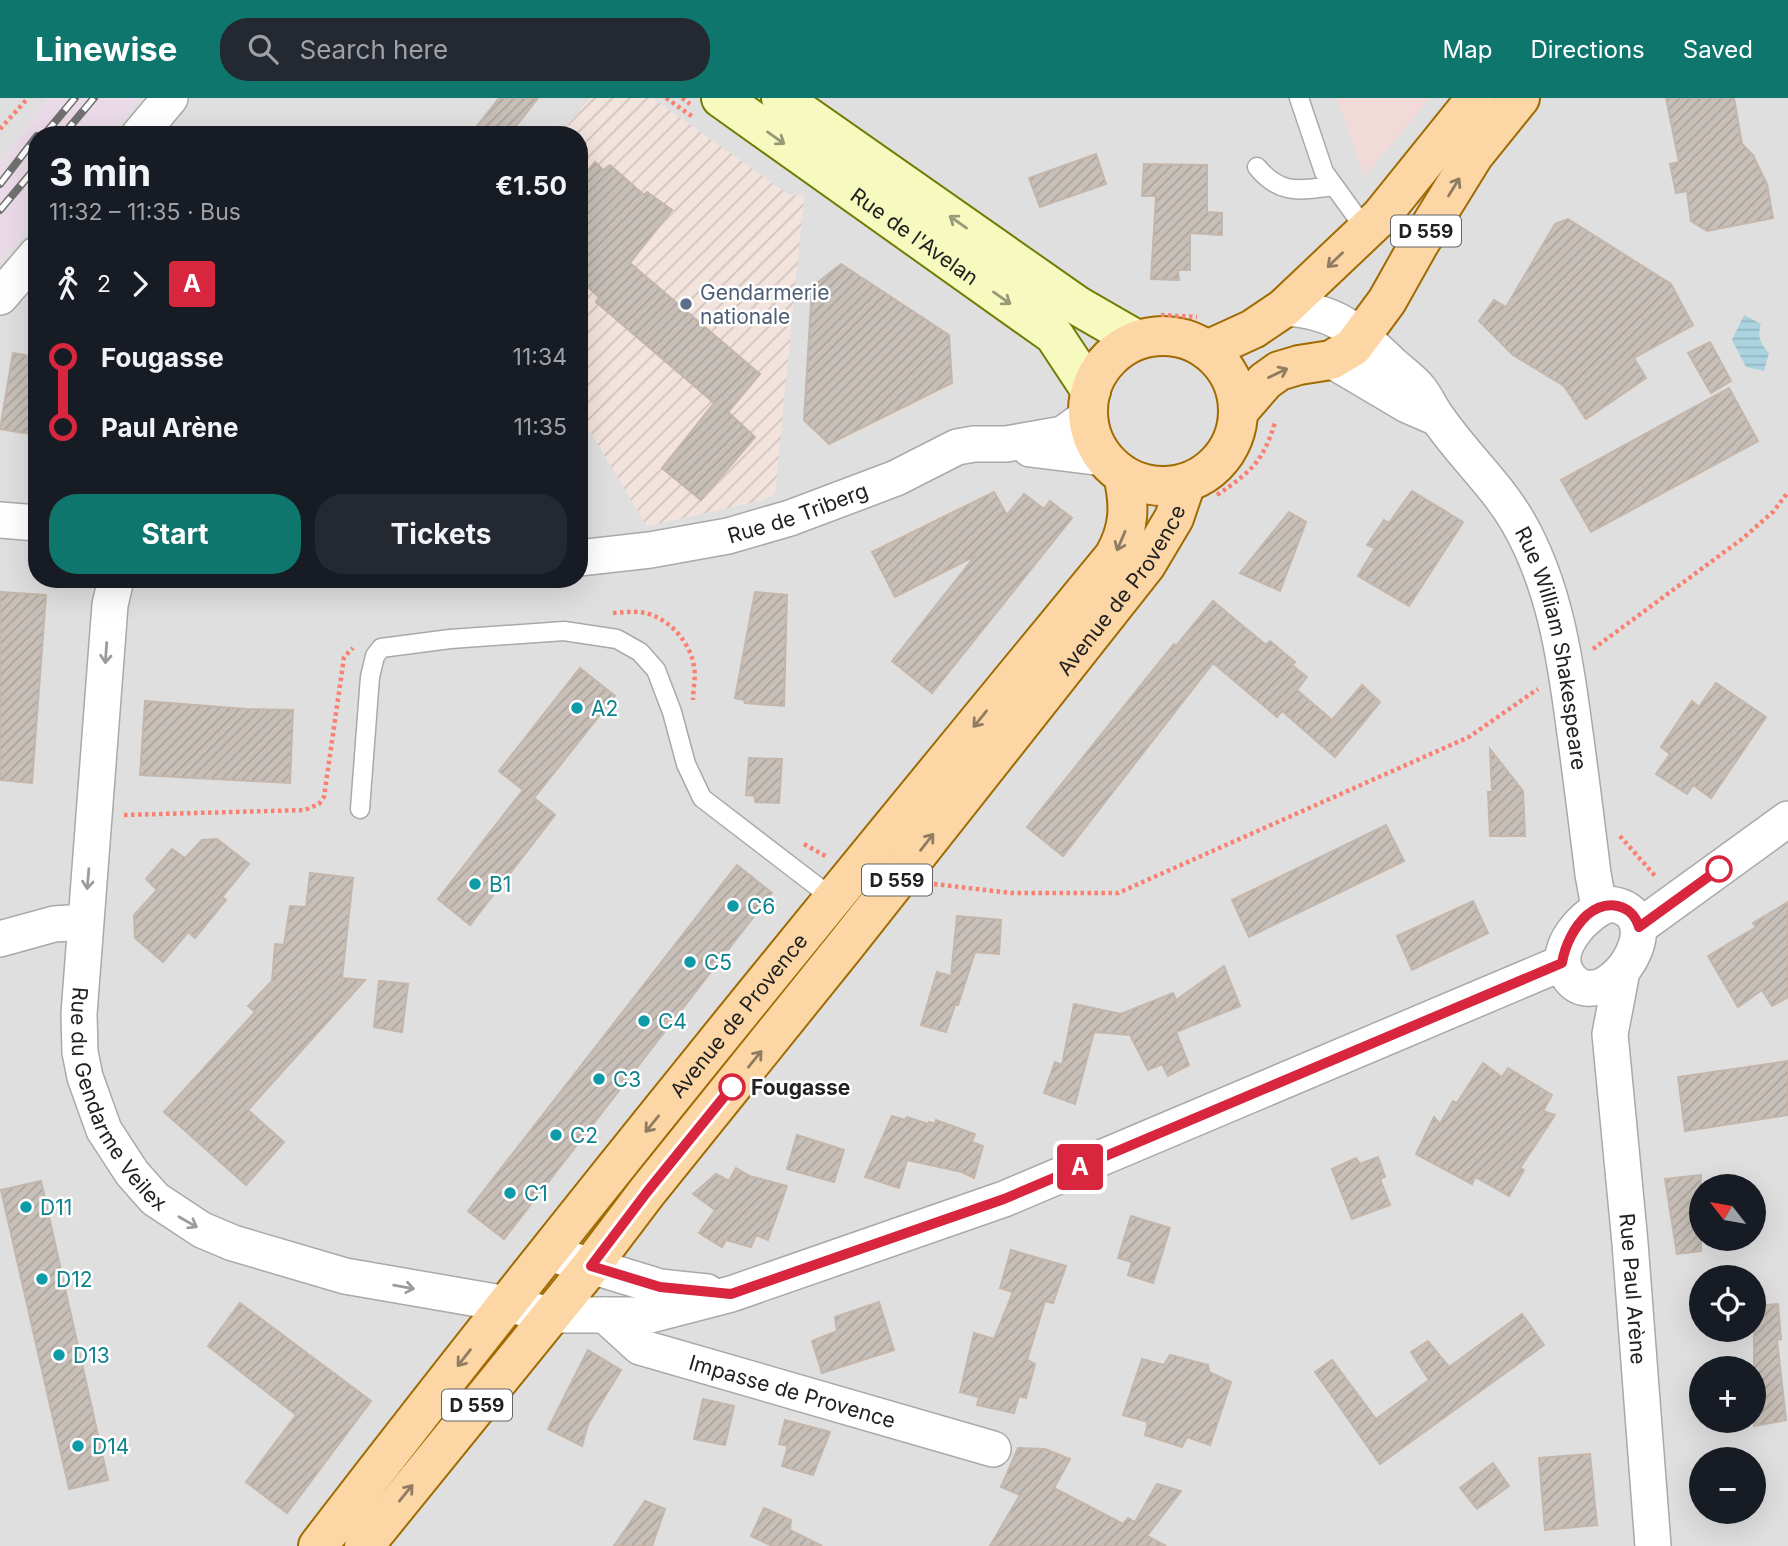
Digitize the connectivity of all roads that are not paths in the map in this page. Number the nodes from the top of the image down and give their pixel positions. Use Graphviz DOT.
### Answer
graph roads {
  1 [pos="170,98"];
  2 [pos="721,98"];
  3 [pos="780,98"];
  4 [pos="1298,98"];
  5 [pos="1476,98"];
  6 [pos="1520,98"];
  7 [pos="147,126"];
  8 [pos="1257,167"];
  9 [pos="1334,186"];
  10 [pos="1366,230"];
  11 [pos="28,264"];
  12 [pos="0,296"];
  13 [pos="1387,301"];
  14 [pos="1284,308"];
  15 [pos="1148,328"];
  16 [pos="1208,333"];
  17 [pos="1363,335"];
  18 [pos="1331,360"];
  19 [pos="1407,375"];
  20 [pos="1089,403"];
  21 [pos="1239,411"];
  22 [pos="1437,418"];
  23 [pos="1006,444"];
  24 [pos="1113,466"];
  25 [pos="1198,492"];
  26 [pos="0,520"];
  27 [pos="28,522"];
  28 [pos="588,557"];
  29 [pos="112,588"];
  30 [pos="360,809"];
  31 [pos="1788,819"];
  32 [pos="832,901"];
  33 [pos="1599,907"];
  34 [pos="85,922"];
  35 [pos="1639,927"];
  36 [pos="0,939"];
  37 [pos="1622,971"];
  38 [pos="1573,976"];
  39 [pos="1610,1034"];
  40 [pos="548,1253"];
  41 [pos="591,1266"];
  42 [pos="731,1294"];
  43 [pos="506,1304"];
  44 [pos="550,1315"];
  45 [pos="604,1315"];
  46 [pos="993,1449"];
  47 [pos="318,1546"];
  48 [pos="364,1546"];
  49 [pos="1653,1546"];
  1 -- 7 [label="street"];
  2 -- 20 [label="main road, Rue de l'Avelan, one-way"];
  15 -- 3 [label="main road, Rue de l'Avelan, one-way"];
  4 -- 9 [label="lane"];
  5 -- 10 [label="main road, D 559"];
  13 -- 6 [label="main road, D 559, one-way"];
  8 -- 9 [label="lane"];
  9 -- 10 [label="lane"];
  10 -- 14 [label="main road, D 559, one-way"];
  11 -- 12 [label="street"];
  13 -- 17 [label="main road, D 559"];
  13 -- 19 [label="street, Rue William Shakespeare"];
  14 -- 16 [label="main road, D 559"];
  14 -- 17 [label="street, Rue William Shakespeare"];
  15 -- 16 [label="main road"];
  15 -- 20 [label="main road"];
  16 -- 21 [label="main road"];
  17 -- 18 [label="main road, D 559"];
  17 -- 19 [label="street, Rue William Shakespeare"];
  21 -- 18 [label="main road, D 559, one-way"];
  18 -- 22 [label="street, Rue William Shakespeare"];
  19 -- 22 [label="street, Rue William Shakespeare"];
  20 -- 23 [label="street, Rue de Triberg"];
  20 -- 24 [label="main road"];
  21 -- 25 [label="main road"];
  22 -- 33 [label="street, Rue William Shakespeare"];
  23 -- 24 [label="street, Rue de Triberg"];
  23 -- 28 [label="street, Rue de Triberg"];
  24 -- 25 [label="main road"];
  24 -- 32 [label="main road, Avenue de Provence / D 559, one-way"];
  41 -- 25 [label="main road, Avenue de Provence / D 559, one-way"];
  26 -- 27 [label="street"];
  29 -- 34 [label="street, Rue du Gendarme Veilex, one-way"];
  30 -- 32 [label="lane"];
  31 -- 35 [label="street"];
  32 -- 40 [label="main road, Avenue de Provence / D 559, one-way"];
  33 -- 35 [label="street"];
  33 -- 38 [label="street"];
  34 -- 36 [label="street"];
  34 -- 43 [label="street, Rue du Gendarme Veilex, one-way"];
  35 -- 37 [label="street"];
  37 -- 38 [label="street"];
  37 -- 39 [label="street, Rue Paul Arène"];
  38 -- 39 [label="street, Rue Paul Arène"];
  38 -- 42 [label="street, Rue du Gendarme Veilex"];
  39 -- 49 [label="street, Rue Paul Arène"];
  40 -- 41 [label="street"];
  40 -- 43 [label="main road, Avenue de Provence / D 559"];
  41 -- 42 [label="street"];
  41 -- 44 [label="main road, Avenue de Provence / D 559"];
  42 -- 45 [label="street, Rue du Gendarme Veilex"];
  43 -- 44 [label="street, Rue du Gendarme Veilex"];
  43 -- 47 [label="main road, Avenue de Provence / D 559, one-way"];
  44 -- 45 [label="street, Rue du Gendarme Veilex"];
  48 -- 44 [label="main road, Avenue de Provence / D 559, one-way"];
  45 -- 46 [label="street, Impasse de Provence"];
}
